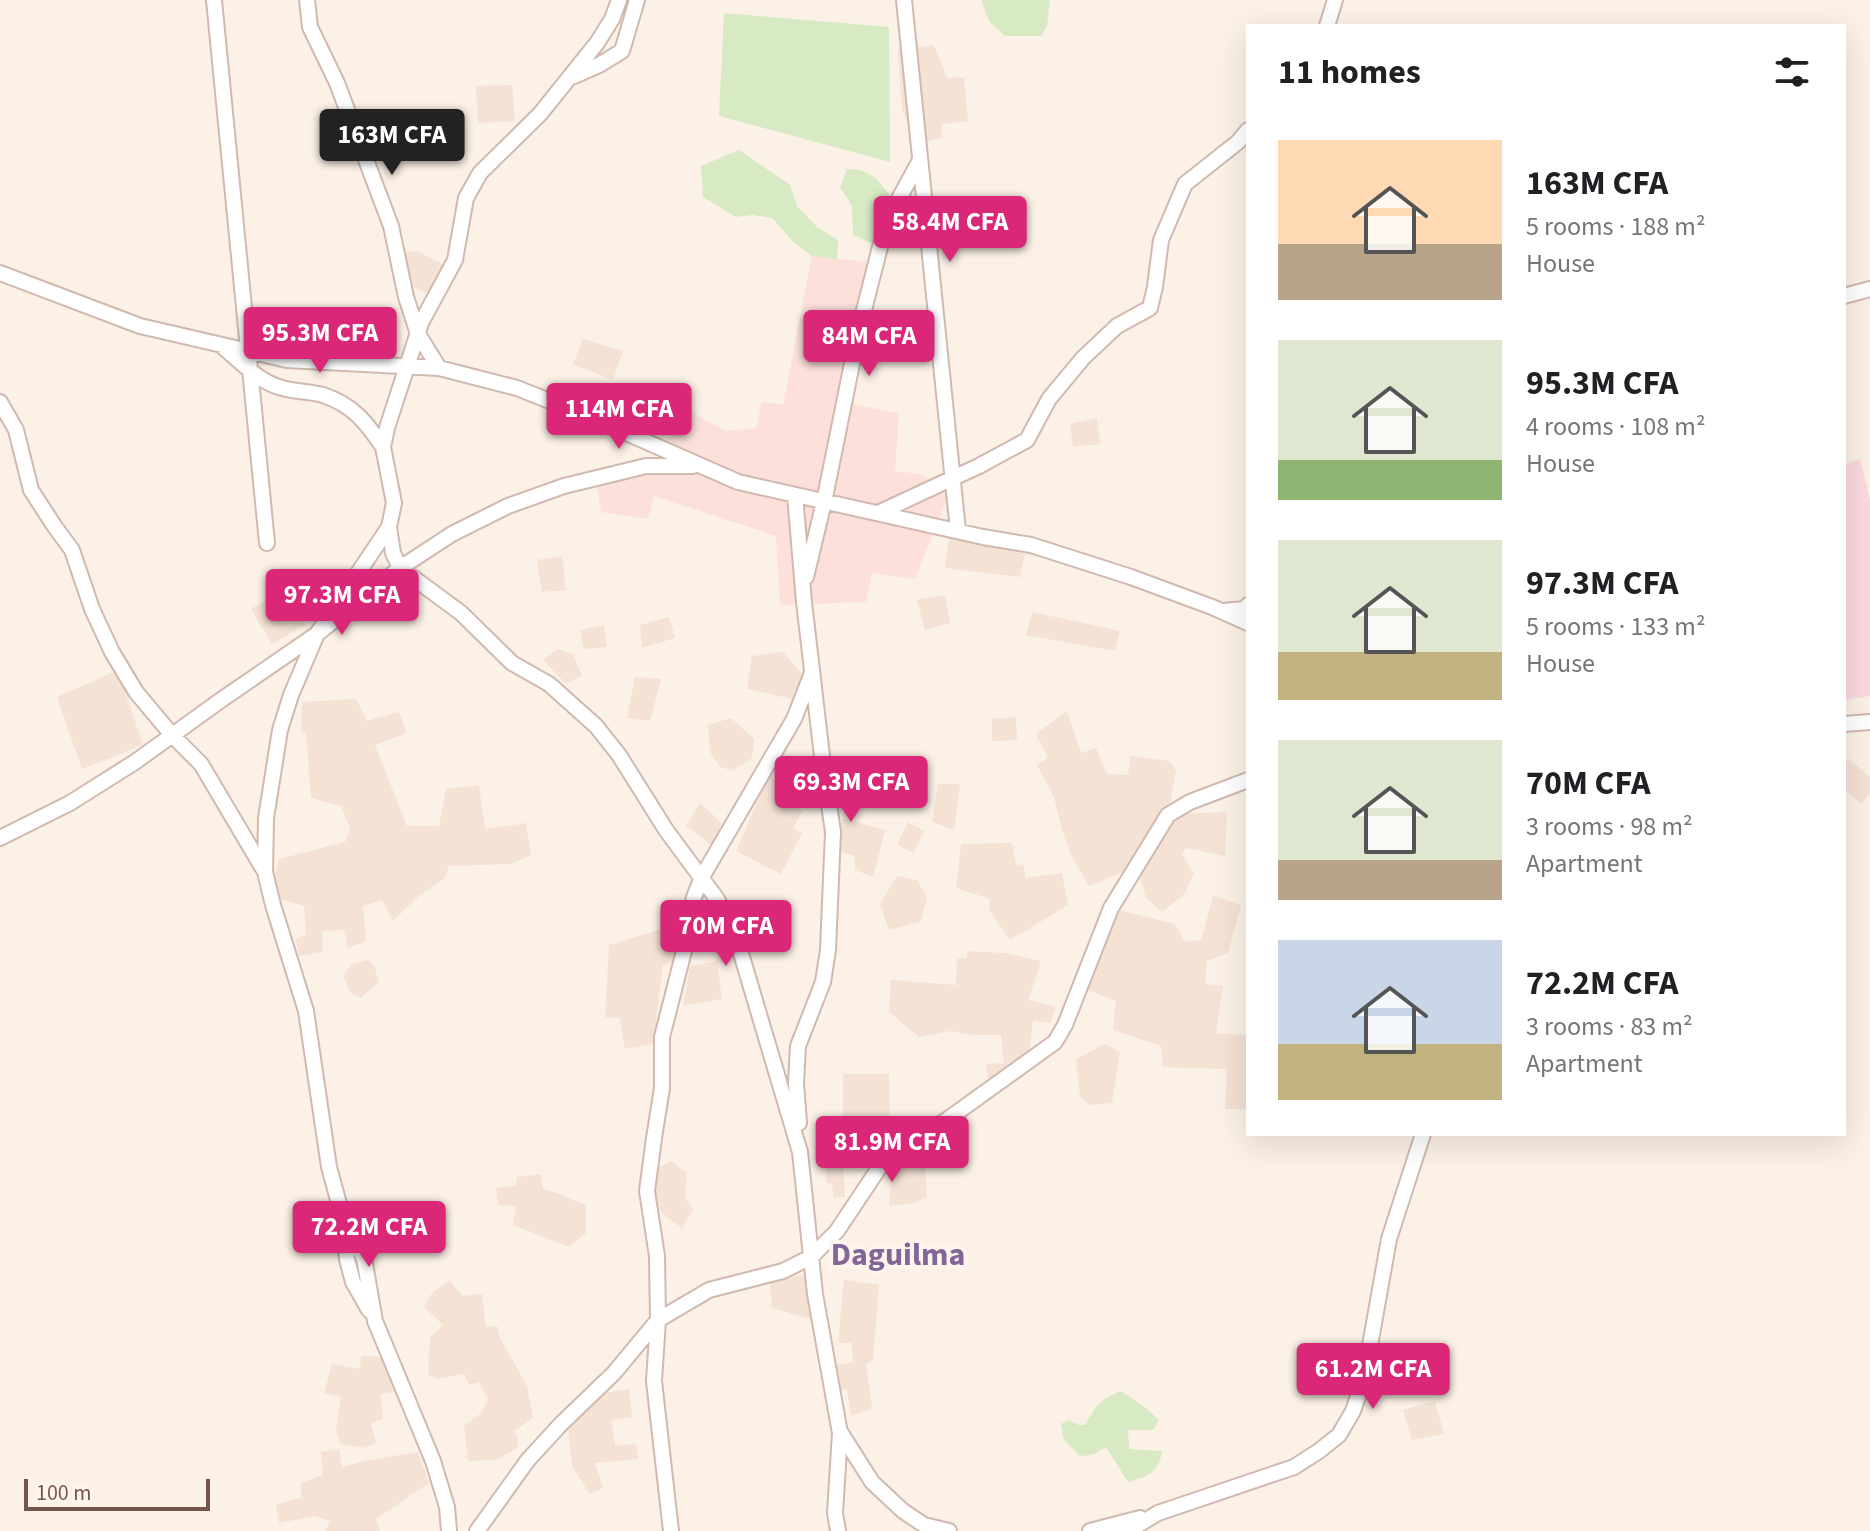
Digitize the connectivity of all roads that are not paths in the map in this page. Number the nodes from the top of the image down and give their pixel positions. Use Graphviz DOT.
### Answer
graph roads {
  1 [pos="214,0"];
  2 [pos="307,0"];
  3 [pos="619,0"];
  4 [pos="637,0"];
  5 [pos="904,0"];
  6 [pos="1335,0"];
  7 [pos="1328,24"];
  8 [pos="569,78"];
  9 [pos="1246,132"];
  10 [pos="920,159"];
  11 [pos="0,273"];
  12 [pos="1870,289"];
  13 [pos="1846,295"];
  14 [pos="418,334"];
  15 [pos="219,344"];
  16 [pos="248,351"];
  17 [pos="408,365"];
  18 [pos="439,368"];
  19 [pos="250,369"];
  20 [pos="0,402"];
  21 [pos="383,447"];
  22 [pos="701,466"];
  23 [pos="953,478"];
  24 [pos="795,495"];
  25 [pos="824,502"];
  26 [pos="877,513"];
  27 [pos="389,527"];
  28 [pos="958,531"];
  29 [pos="267,543"];
  30 [pos="400,568"];
  31 [pos="803,590"];
  32 [pos="1246,608"];
  33 [pos="1222,611"];
  34 [pos="1246,622"];
  35 [pos="317,634"];
  36 [pos="812,673"];
  37 [pos="1870,722"];
  38 [pos="1846,724"];
  39 [pos="172,735"];
  40 [pos="1246,781"];
  41 [pos="0,838"];
  42 [pos="265,872"];
  43 [pos="702,877"];
  44 [pos="1422,1136"];
  45 [pos="800,1152"];
  46 [pos="811,1257"];
  47 [pos="658,1320"];
  48 [pos="840,1433"];
  49 [pos="1158,1513"];
  50 [pos="449,1531"];
  51 [pos="477,1531"];
  52 [pos="671,1531"];
  53 [pos="838,1531"];
  54 [pos="949,1531"];
  55 [pos="1090,1531"];
  56 [pos="1128,1531"];
  1 -- 16 [label="street"];
  2 -- 14 [label="street"];
  3 -- 8 [label="street"];
  4 -- 8 [label="street"];
  5 -- 10 [label="street"];
  6 -- 7 [label="street"];
  8 -- 14 [label="street"];
  9 -- 23 [label="street"];
  10 -- 23 [label="street"];
  10 -- 25 [label="street"];
  11 -- 15 [label="street"];
  12 -- 13 [label="street"];
  14 -- 17 [label="street"];
  14 -- 18 [label="street"];
  15 -- 16 [label="street"];
  15 -- 19 [label="street"];
  16 -- 17 [label="street"];
  16 -- 19 [label="street"];
  17 -- 18 [label="street"];
  17 -- 21 [label="street"];
  18 -- 22 [label="street"];
  19 -- 21 [label="street"];
  19 -- 29 [label="street"];
  20 -- 39 [label="street"];
  21 -- 27 [label="street"];
  22 -- 24 [label="street"];
  22 -- 30 [label="street"];
  23 -- 26 [label="street"];
  23 -- 28 [label="street"];
  24 -- 25 [label="street"];
  24 -- 31 [label="street"];
  25 -- 26 [label="street"];
  25 -- 31 [label="street"];
  26 -- 28 [label="street"];
  27 -- 30 [label="street"];
  27 -- 35 [label="street"];
  28 -- 33 [label="street"];
  30 -- 35 [label="street"];
  30 -- 43 [label="street"];
  31 -- 36 [label="street"];
  32 -- 33 [label="street"];
  33 -- 34 [label="street"];
  35 -- 39 [label="street"];
  35 -- 42 [label="street"];
  36 -- 43 [label="street"];
  36 -- 45 [label="street"];
  37 -- 38 [label="street"];
  39 -- 41 [label="street"];
  39 -- 42 [label="street"];
  40 -- 46 [label="street"];
  42 -- 50 [label="street"];
  43 -- 45 [label="street"];
  43 -- 47 [label="street"];
  44 -- 49 [label="street"];
  45 -- 46 [label="street"];
  46 -- 47 [label="street"];
  46 -- 48 [label="street"];
  47 -- 51 [label="street"];
  47 -- 52 [label="street"];
  48 -- 53 [label="street"];
  48 -- 54 [label="street"];
  49 -- 55 [label="street"];
  49 -- 56 [label="street"];
}
